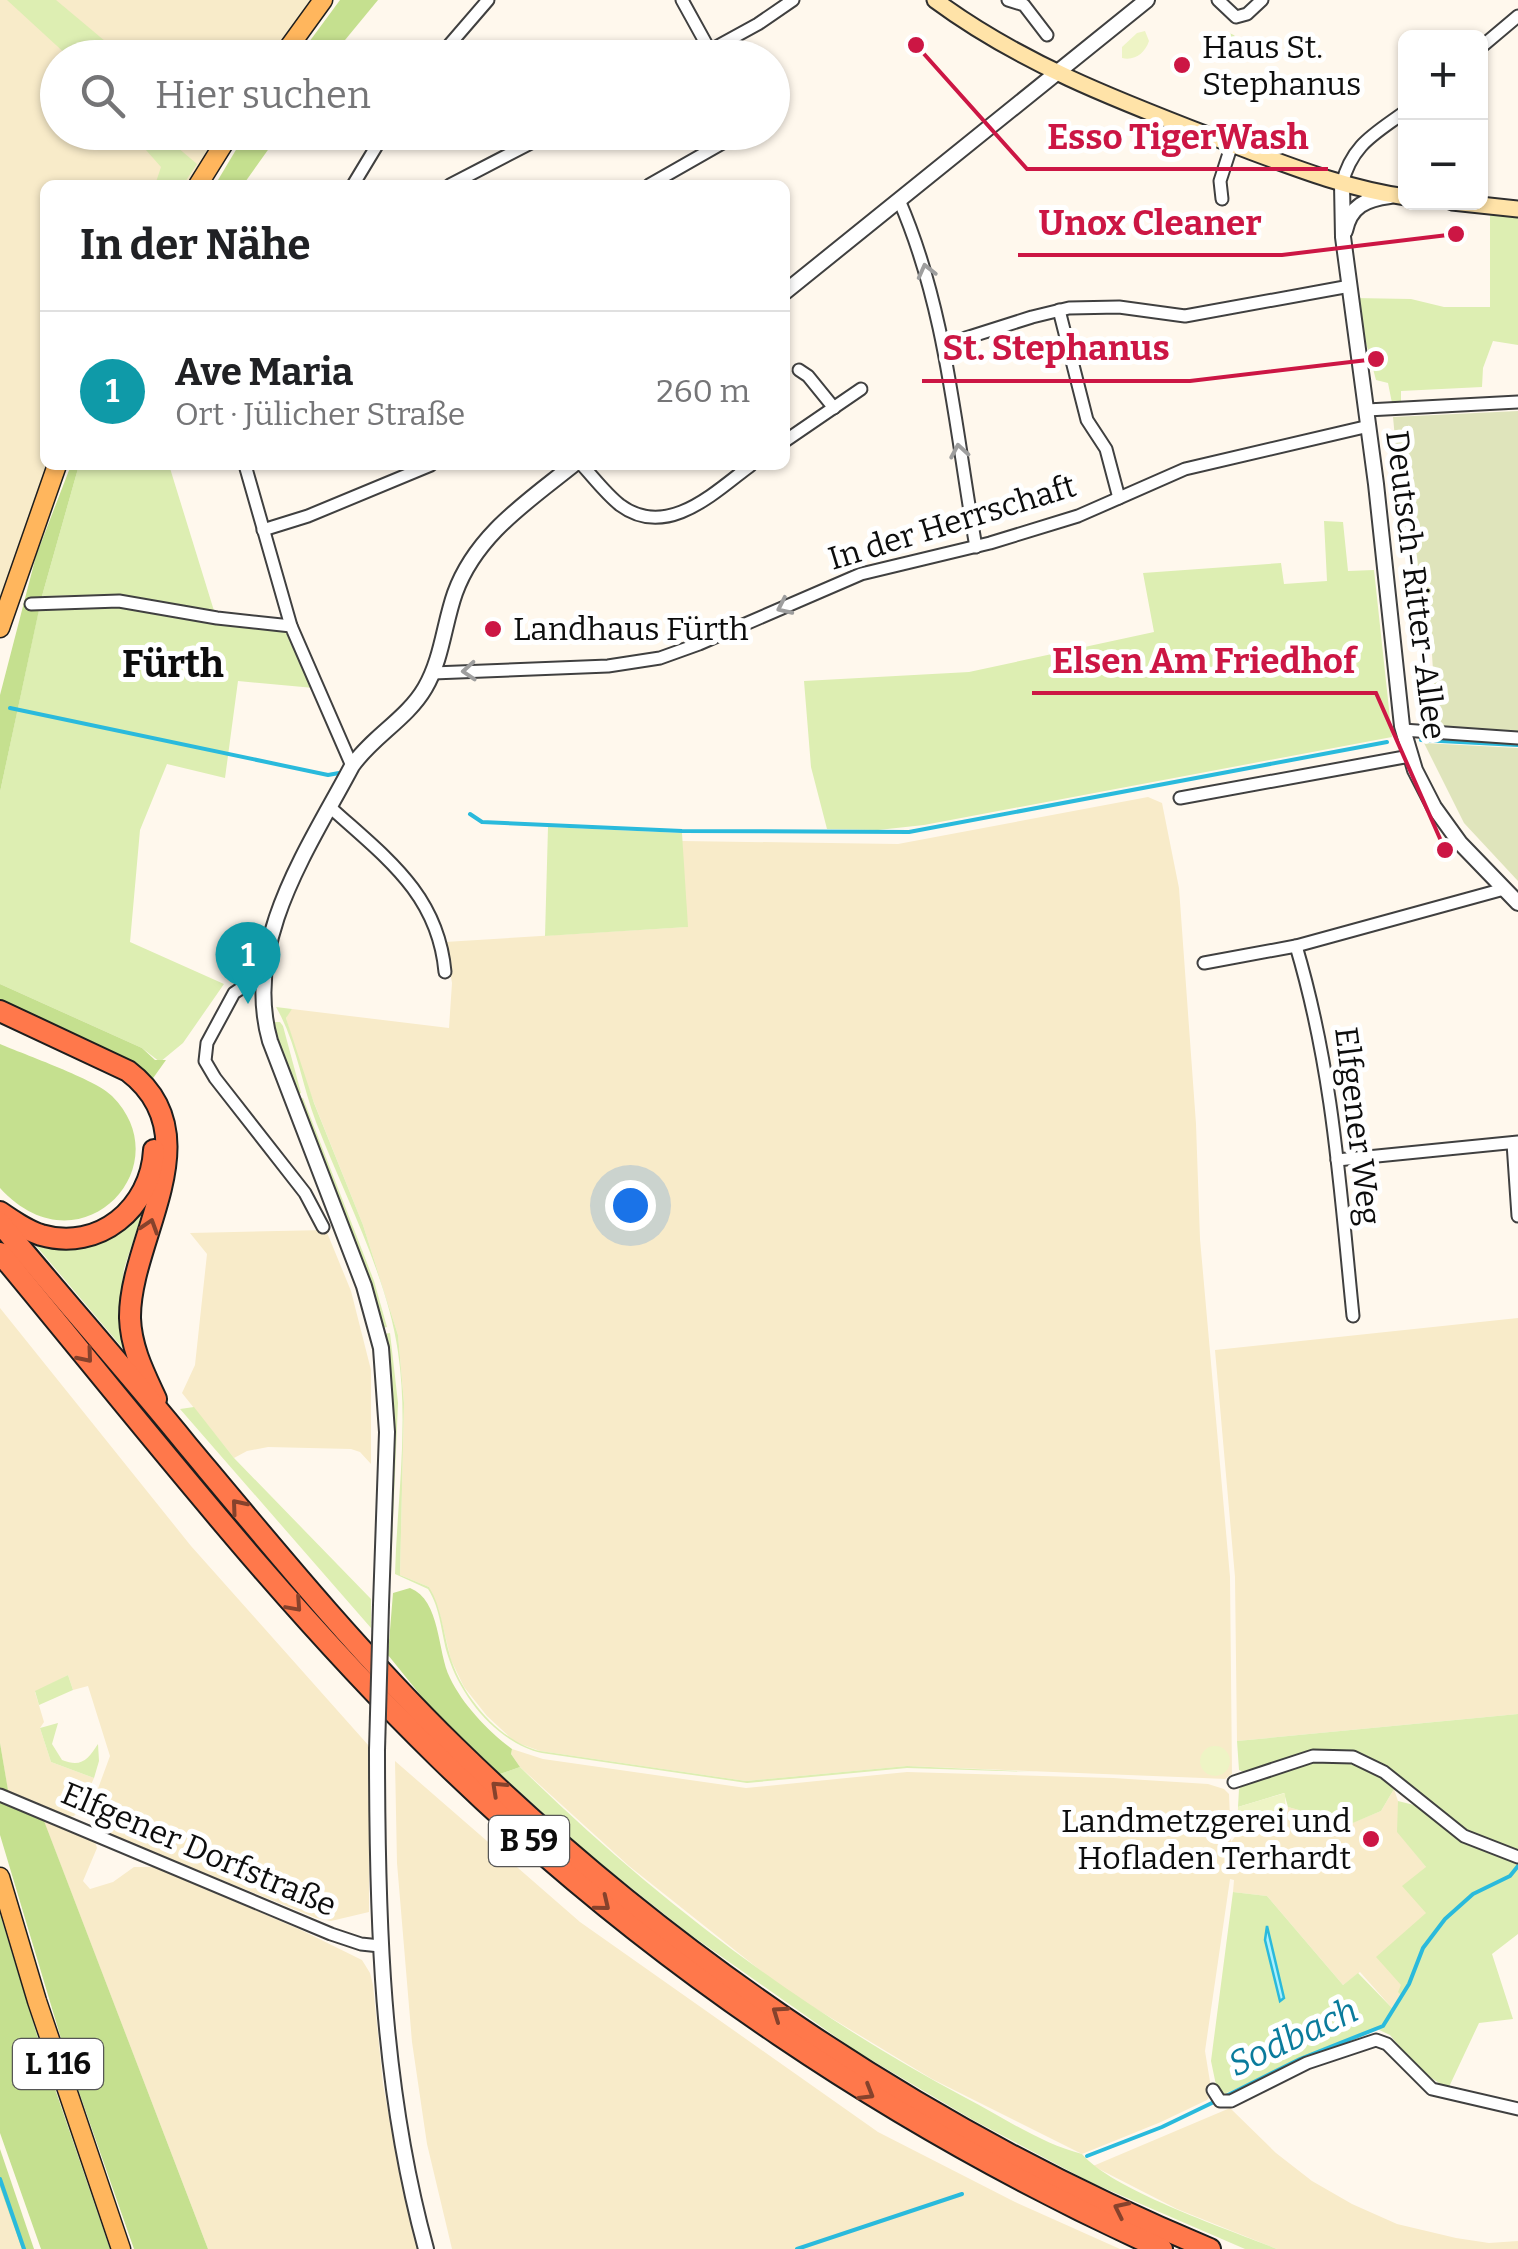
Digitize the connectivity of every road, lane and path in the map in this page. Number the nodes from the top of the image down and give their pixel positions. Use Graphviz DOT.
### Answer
graph roads {
  1 [pos="324,0"];
  2 [pos="488,0"];
  3 [pos="682,0"];
  4 [pos="793,0"];
  5 [pos="935,0"];
  6 [pos="1008,0"];
  7 [pos="1146,0"];
  8 [pos="1218,0"];
  9 [pos="1262,0"];
  10 [pos="1518,16"];
  11 [pos="1047,35"];
  12 [pos="295,40"];
  13 [pos="454,40"];
  14 [pos="705,40"];
  15 [pos="734,40"];
  16 [pos="1488,41"];
  17 [pos="1055,73"];
  18 [pos="1398,116"];
  19 [pos="1232,144"];
  20 [pos="219,150"];
  21 [pos="374,150"];
  22 [pos="517,150"];
  23 [pos="710,150"];
  24 [pos="201,180"];
  25 [pos="356,180"];
  26 [pos="460,180"];
  27 [pos="658,180"];
  28 [pos="1342,184"];
  29 [pos="1398,195"];
  30 [pos="1398,196"];
  31 [pos="1222,199"];
  32 [pos="899,200"];
  33 [pos="1488,206"];
  34 [pos="1518,209"];
  35 [pos="1343,236"];
  36 [pos="1350,286"];
  37 [pos="790,288"];
  38 [pos="1059,310"];
  39 [pos="944,346"];
  40 [pos="798,370"];
  41 [pos="861,389"];
  42 [pos="1518,402"];
  43 [pos="834,408"];
  44 [pos="1367,410"];
  45 [pos="1370,426"];
  46 [pos="790,439"];
  47 [pos="55,470"];
  48 [pos="246,470"];
  49 [pos="419,470"];
  50 [pos="567,470"];
  51 [pos="587,470"];
  52 [pos="744,470"];
  53 [pos="1119,498"];
  54 [pos="263,530"];
  55 [pos="976,546"];
  56 [pos="31,604"];
  57 [pos="291,626"];
  58 [pos="0,628"];
  59 [pos="432,673"];
  60 [pos="1402,730"];
  61 [pos="1518,738"];
  62 [pos="1410,756"];
  63 [pos="352,766"];
  64 [pos="1180,798"];
  65 [pos="331,808"];
  66 [pos="1504,889"];
  67 [pos="1518,904"];
  68 [pos="1296,946"];
  69 [pos="1204,964"];
  70 [pos="445,972"];
  71 [pos="264,984"];
  72 [pos="0,1011"];
  73 [pos="0,1025"];
  74 [pos="1515,1143"];
  75 [pos="1338,1160"];
  76 [pos="0,1212"];
  77 [pos="1518,1216"];
  78 [pos="0,1223"];
  79 [pos="323,1227"];
  80 [pos="0,1253"];
  81 [pos="1353,1316"];
  82 [pos="166,1419"];
  83 [pos="1234,1782"];
  84 [pos="0,1795"];
  85 [pos="1518,1858"];
  86 [pos="0,1877"];
  87 [pos="380,1946"];
  88 [pos="1217,2096"];
  89 [pos="1518,2109"];
  90 [pos="120,2249"];
  91 [pos="426,2249"];
  92 [pos="1162,2249"];
  93 [pos="1210,2249"];
  1 -- 12 [label="main road"];
  2 -- 13 [label="street"];
  3 -- 14 [label="street"];
  4 -- 15 [label="street"];
  5 -- 17 [label="main road"];
  6 -- 11 [label="street"];
  7 -- 17 [label="street"];
  8 -- 9 [label="street"];
  10 -- 16 [label="street"];
  17 -- 19 [label="main road"];
  17 -- 32 [label="street"];
  18 -- 28 [label="street"];
  19 -- 28 [label="main road"];
  19 -- 31 [label="street"];
  20 -- 24 [label="main road"];
  21 -- 25 [label="street"];
  22 -- 26 [label="street"];
  23 -- 27 [label="street"];
  28 -- 29 [label="main road"];
  28 -- 35 [label="street, Deutsch-Ritter-Allee"];
  30 -- 35 [label="street"];
  32 -- 37 [label="street"];
  39 -- 32 [label="street, one-way"];
  33 -- 34 [label="main road"];
  35 -- 36 [label="street, Deutsch-Ritter-Allee"];
  36 -- 38 [label="street"];
  36 -- 44 [label="street, Deutsch-Ritter-Allee"];
  38 -- 39 [label="street"];
  38 -- 53 [label="street"];
  55 -- 39 [label="street, one-way"];
  40 -- 43 [label="street"];
  41 -- 43 [label="street"];
  42 -- 44 [label="street"];
  43 -- 46 [label="street"];
  44 -- 45 [label="street, Deutsch-Ritter-Allee"];
  45 -- 53 [label="street, In der Herrschaft"];
  45 -- 60 [label="street, Deutsch-Ritter-Allee"];
  47 -- 58 [label="main road"];
  48 -- 54 [label="street"];
  49 -- 54 [label="street"];
  50 -- 59 [label="street"];
  51 -- 52 [label="street"];
  53 -- 55 [label="street, In der Herrschaft"];
  54 -- 57 [label="street"];
  55 -- 59 [label="street, In der Herrschaft, one-way"];
  56 -- 57 [label="street"];
  57 -- 63 [label="street"];
  59 -- 63 [label="street"];
  60 -- 61 [label="street"];
  60 -- 62 [label="street, Deutsch-Ritter-Allee"];
  62 -- 64 [label="street"];
  62 -- 66 [label="street, Deutsch-Ritter-Allee"];
  63 -- 65 [label="street"];
  65 -- 70 [label="street"];
  65 -- 71 [label="street"];
  66 -- 67 [label="street, Deutsch-Ritter-Allee"];
  66 -- 68 [label="street"];
  68 -- 69 [label="street"];
  68 -- 75 [label="street, Elfgener Weg"];
  71 -- 79 [label="street"];
  71 -- 87 [label="street, bridge"];
  82 -- 72 [label="highway, one-way"];
  73 -- 76 [label="highway"];
  74 -- 75 [label="street"];
  74 -- 77 [label="street"];
  75 -- 81 [label="street, Elfgener Weg"];
  78 -- 82 [label="highway, B 59"];
  80 -- 92 [label="highway, B 59, one-way"];
  93 -- 82 [label="highway, B 59, one-way"];
  83 -- 85 [label="street"];
  84 -- 87 [label="street, Elfgener Dorfstraße"];
  86 -- 90 [label="main road, L 116"];
  87 -- 91 [label="street"];
  88 -- 89 [label="street"];
}
